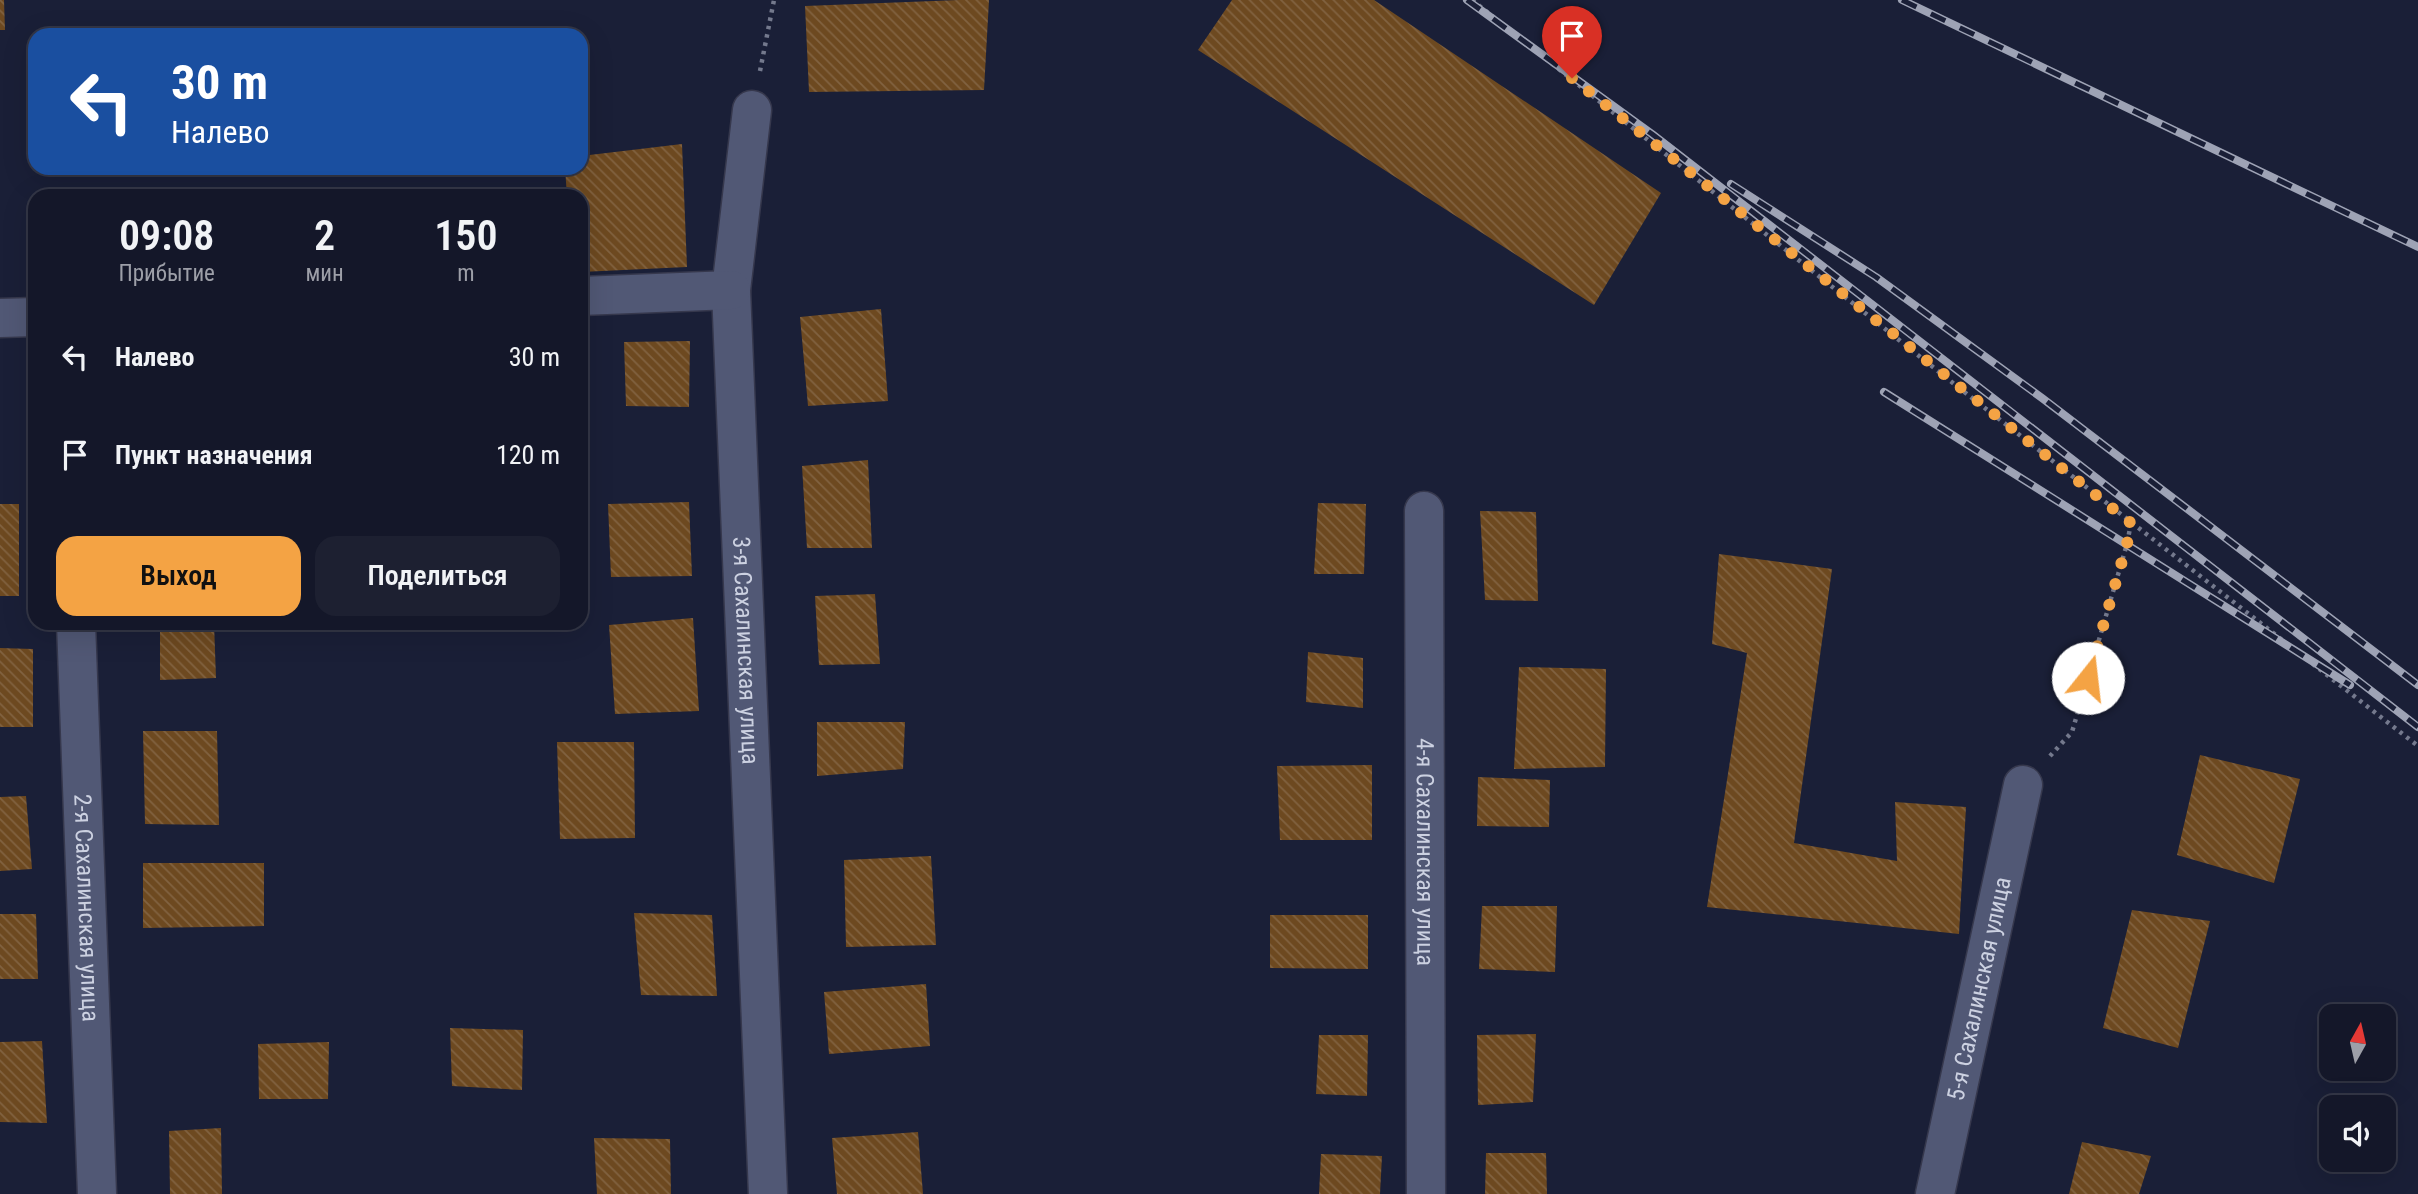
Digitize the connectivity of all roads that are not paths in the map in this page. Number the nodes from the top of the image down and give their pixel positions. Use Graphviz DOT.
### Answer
graph roads {
  1 [pos="752,110"];
  2 [pos="731,290"];
  3 [pos="588,296"];
  4 [pos="28,317"];
  5 [pos="0,318"];
  6 [pos="1424,511"];
  7 [pos="76,630"];
  8 [pos="2023,785"];
  9 [pos="97,1194"];
  10 [pos="768,1194"];
  11 [pos="1426,1194"];
  12 [pos="1935,1194"];
  1 -- 2 [label="street, 3-я Сахалинская улица"];
  2 -- 3 [label="street"];
  2 -- 10 [label="street, 3-я Сахалинская улица"];
  4 -- 5 [label="street"];
  6 -- 11 [label="street, 4-я Сахалинская улица"];
  7 -- 9 [label="street, 2-я Сахалинская улица"];
  8 -- 12 [label="street, 5-я Сахалинская улица"];
}
